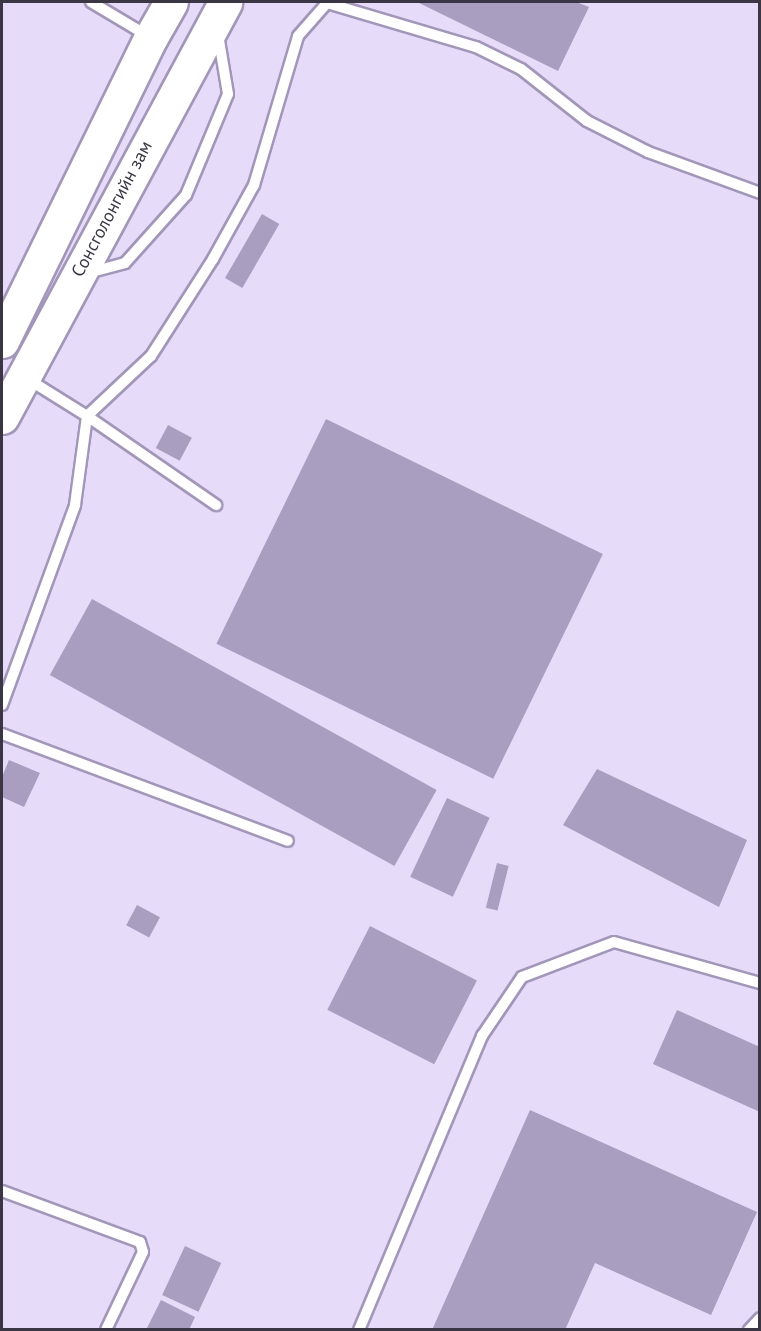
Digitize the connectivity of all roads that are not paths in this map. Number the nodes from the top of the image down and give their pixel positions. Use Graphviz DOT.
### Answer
graph roads {
  1 [pos="91,2"];
  2 [pos="171,2"];
  3 [pos="220,10"];
  4 [pos="151,37"];
  5 [pos="759,194"];
  6 [pos="76,276"];
  7 [pos="2,341"];
  8 [pos="22,376"];
  9 [pos="87,416"];
  10 [pos="2,417"];
  11 [pos="216,505"];
  12 [pos="2,705"];
  13 [pos="2,734"];
  14 [pos="288,841"];
  15 [pos="759,983"];
  16 [pos="2,1191"];
  17 [pos="759,1318"];
  18 [pos="106,1329"];
  19 [pos="359,1329"];
  20 [pos="749,1329"];
  1 -- 4 [label="lane"];
  2 -- 4 [label="main road"];
  3 -- 6 [label="main road, Сонсголонгийн зам"];
  3 -- 6 [label="lane"];
  4 -- 7 [label="main road"];
  5 -- 9 [label="lane"];
  6 -- 8 [label="main road, Сонсголонгийн зам"];
  8 -- 9 [label="lane"];
  8 -- 10 [label="main road, Сонсголонгийн зам"];
  9 -- 11 [label="lane"];
  9 -- 12 [label="lane"];
  13 -- 14 [label="lane"];
  15 -- 19 [label="lane"];
  16 -- 18 [label="lane"];
  17 -- 20 [label="lane"];
}
